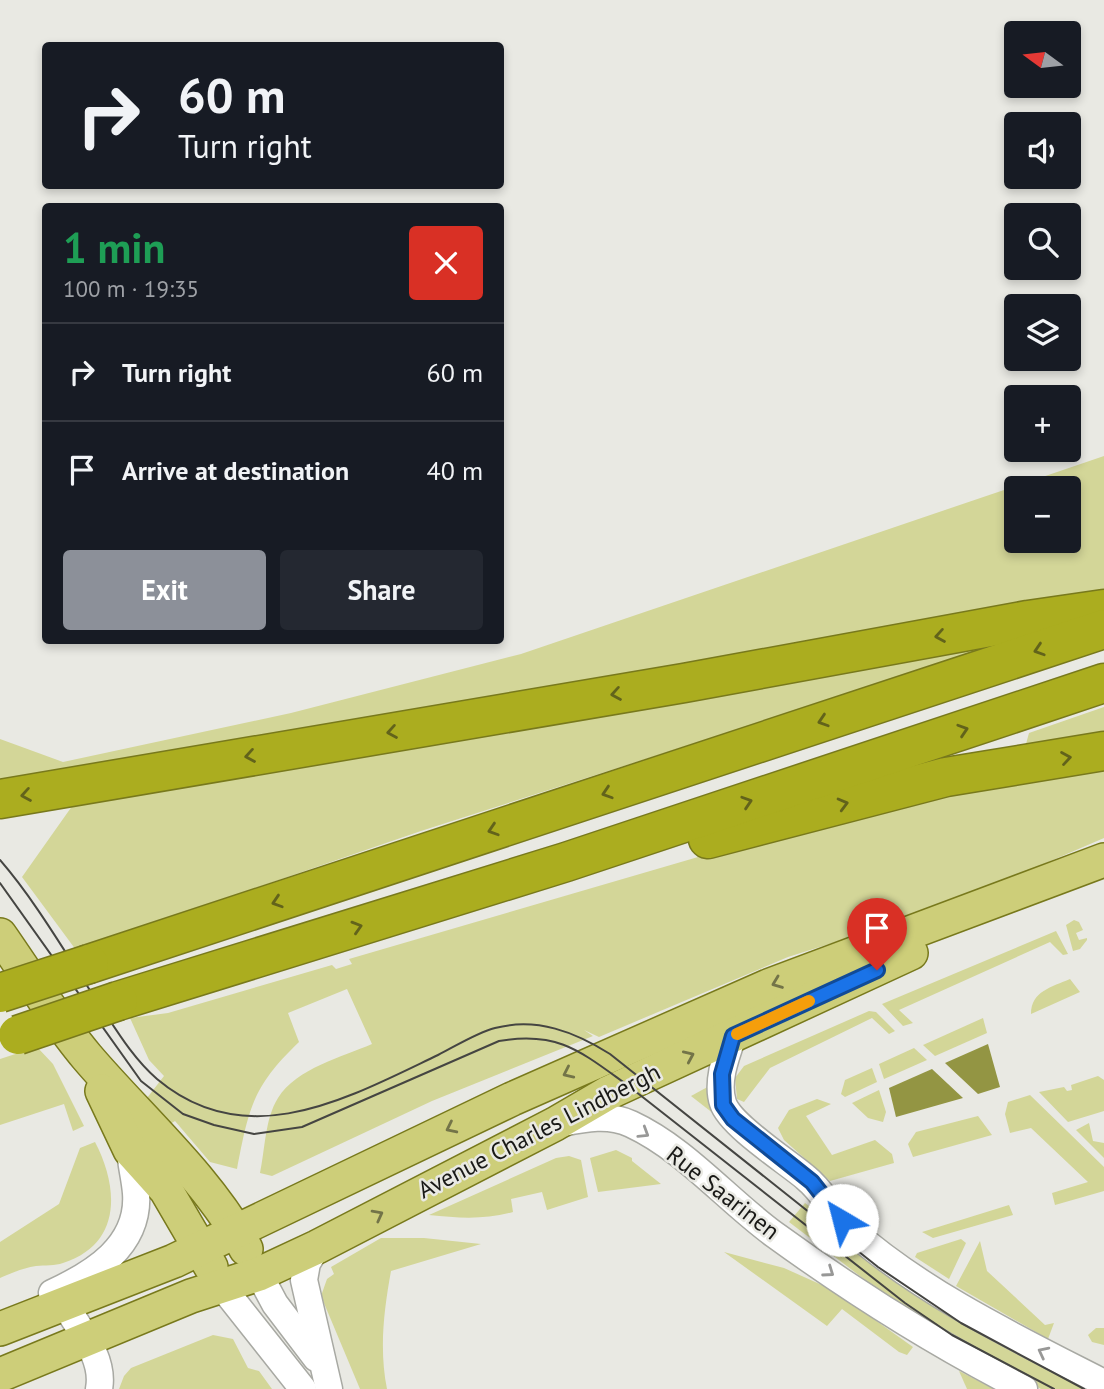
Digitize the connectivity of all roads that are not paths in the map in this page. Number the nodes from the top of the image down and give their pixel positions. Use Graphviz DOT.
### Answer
graph roads {
  1 [pos="1104,609"];
  2 [pos="1104,629"];
  3 [pos="1104,683"];
  4 [pos="1104,751"];
  5 [pos="0,799"];
  6 [pos="1104,860"];
  7 [pos="566,862"];
  8 [pos="1073,873"];
  9 [pos="0,935"];
  10 [pos="0,993"];
  11 [pos="733,1036"];
  12 [pos="9,1038"];
  13 [pos="84,1054"];
  14 [pos="555,1124"];
  15 [pos="130,1150"];
  16 [pos="237,1232"];
  17 [pos="317,1247"];
  18 [pos="201,1249"];
  19 [pos="259,1274"];
  20 [pos="223,1288"];
  21 [pos="64,1303"];
  22 [pos="0,1317"];
  23 [pos="0,1329"];
  24 [pos="86,1341"];
  25 [pos="0,1375"];
  26 [pos="325,1377"];
  27 [pos="1104,1383"];
  28 [pos="99,1389"];
  29 [pos="303,1389"];
  30 [pos="1024,1389"];
  1 -- 5 [label="highway, one-way"];
  2 -- 10 [label="highway, one-way, bridge"];
  7 -- 3 [label="highway, one-way"];
  7 -- 4 [label="highway, one-way"];
  6 -- 8 [label="main road, Avenue Charles Lindbergh"];
  12 -- 7 [label="highway, one-way, bridge"];
  8 -- 11 [label="main road, Avenue Charles Lindbergh"];
  8 -- 16 [label="main road, Avenue Charles Lindbergh, one-way"];
  9 -- 13 [label="main road"];
  14 -- 11 [label="main road, Avenue Charles Lindbergh, one-way"];
  27 -- 11 [label="street, one-way"];
  13 -- 15 [label="main road"];
  13 -- 16 [label="main road"];
  17 -- 14 [label="main road, Avenue Charles Lindbergh, one-way"];
  14 -- 30 [label="street, Rue Saarinen, one-way"];
  15 -- 18 [label="main road"];
  15 -- 22 [label="street"];
  16 -- 18 [label="main road, Avenue Charles Lindbergh"];
  16 -- 19 [label="main road"];
  17 -- 19 [label="main road, Avenue Charles Lindbergh"];
  17 -- 26 [label="street"];
  18 -- 20 [label="main road"];
  18 -- 21 [label="main road, Avenue Charles Lindbergh"];
  19 -- 20 [label="main road, Avenue Charles Lindbergh"];
  19 -- 26 [label="street"];
  20 -- 24 [label="main road, Avenue Charles Lindbergh"];
  20 -- 29 [label="street"];
  21 -- 23 [label="main road, Avenue Charles Lindbergh"];
  21 -- 24 [label="street"];
  24 -- 25 [label="main road, Avenue Charles Lindbergh"];
  24 -- 28 [label="street"];
}
